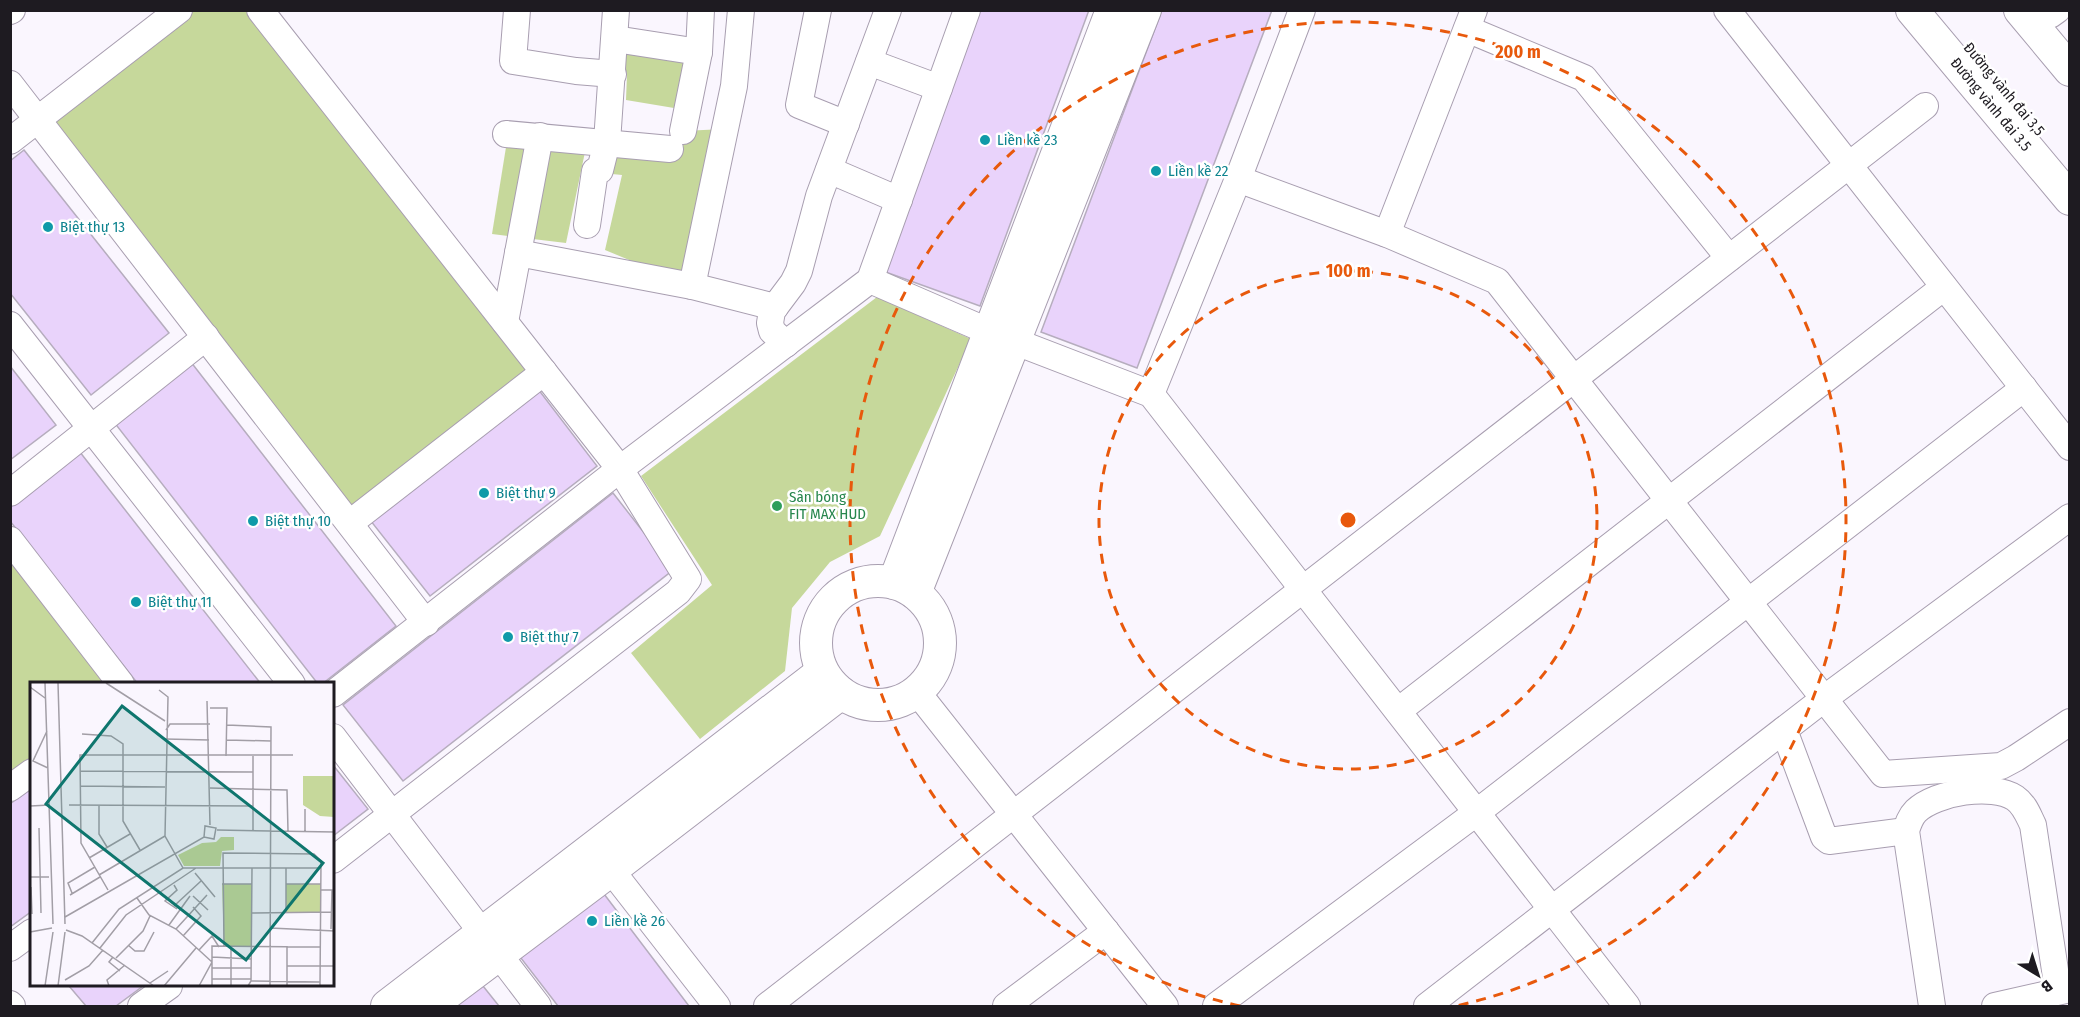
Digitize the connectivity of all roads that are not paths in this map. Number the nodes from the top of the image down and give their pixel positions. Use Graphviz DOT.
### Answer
graph roads {
  1 [pos="260,10"];
  2 [pos="517,10"];
  3 [pos="616,10"];
  4 [pos="701,10"];
  5 [pos="741,10"];
  6 [pos="818,10"];
  7 [pos="888,10"];
  8 [pos="967,10"];
  9 [pos="1112,10"];
  10 [pos="1145,10"];
  11 [pos="1302,10"];
  12 [pos="1727,10"];
  13 [pos="1912,10"];
  14 [pos="1938,10"];
  15 [pos="169,13"];
  16 [pos="2049,17"];
  17 [pos="1470,20"];
  18 [pos="615,39"];
  19 [pos="699,52"];
  20 [pos="869,62"];
  21 [pos="2070,70"];
  22 [pos="613,74"];
  23 [pos="10,84"];
  24 [pos="939,88"];
  25 [pos="1925,106"];
  26 [pos="38,120"];
  27 [pos="846,124"];
  28 [pos="506,134"];
  29 [pos="540,136"];
  30 [pos="10,141"];
  31 [pos="607,142"];
  32 [pos="1849,165"];
  33 [pos="2070,167"];
  34 [pos="828,170"];
  35 [pos="1238,180"];
  36 [pos="2070,199"];
  37 [pos="899,200"];
  38 [pos="587,225"];
  39 [pos="1387,234"];
  40 [pos="518,253"];
  41 [pos="1729,258"];
  42 [pos="870,280"];
  43 [pos="692,286"];
  44 [pos="1944,287"];
  45 [pos="775,307"];
  46 [pos="505,322"];
  47 [pos="11,325"];
  48 [pos="1002,336"];
  49 [pos="206,337"];
  50 [pos="786,344"];
  51 [pos="544,372"];
  52 [pos="1574,380"];
  53 [pos="2024,388"];
  54 [pos="1151,394"];
  55 [pos="91,428"];
  56 [pos="2070,447"];
  57 [pos="620,470"];
  58 [pos="10,493"];
  59 [pos="1669,501"];
  60 [pos="2070,518"];
  61 [pos="350,523"];
  62 [pos="10,540"];
  63 [pos="904,588"];
  64 [pos="1303,590"];
  65 [pos="1748,602"];
  66 [pos="426,623"];
  67 [pos="119,682"];
  68 [pos="290,682"];
  69 [pos="832,682"];
  70 [pos="917,692"];
  71 [pos="334,693"];
  72 [pos="1825,698"];
  73 [pos="1398,711"];
  74 [pos="2070,722"];
  75 [pos="1784,730"];
  76 [pos="334,738"];
  77 [pos="30,773"];
  78 [pos="10,788"];
  79 [pos="1476,813"];
  80 [pos="393,814"];
  81 [pos="1013,815"];
  82 [pos="1906,831"];
  83 [pos="334,859"];
  84 [pos="611,870"];
  85 [pos="1552,910"];
  86 [pos="1106,931"];
  87 [pos="30,933"];
  88 [pos="491,944"];
  89 [pos="10,948"];
  90 [pos="168,987"];
  91 [pos="2064,990"];
  92 [pos="141,1006"];
  93 [pos="387,1006"];
  94 [pos="430,1006"];
  95 [pos="538,1006"];
  96 [pos="717,1006"];
  97 [pos="767,1006"];
  98 [pos="1006,1006"];
  99 [pos="1166,1006"];
  100 [pos="1216,1006"];
  101 [pos="1427,1006"];
  102 [pos="1627,1006"];
  103 [pos="1932,1006"];
  104 [pos="1995,1006"];
  1 -- 46 [label="street"];
  2 -- 22 [label="street"];
  3 -- 18 [label="street"];
  4 -- 19 [label="street"];
  5 -- 43 [label="street"];
  6 -- 27 [label="street"];
  7 -- 20 [label="street"];
  8 -- 24 [label="street"];
  9 -- 48 [label="main road"];
  10 -- 48 [label="main road"];
  11 -- 35 [label="street"];
  12 -- 32 [label="street"];
  13 -- 36 [label="main road, Đường vành đai 3.5"];
  14 -- 33 [label="main road, Đường vành đai 3,5"];
  15 -- 26 [label="street"];
  16 -- 21 [label="main road"];
  17 -- 39 [label="street"];
  17 -- 41 [label="street"];
  18 -- 19 [label="street"];
  18 -- 22 [label="street"];
  19 -- 31 [label="street"];
  20 -- 24 [label="street"];
  20 -- 27 [label="street"];
  22 -- 31 [label="street"];
  23 -- 26 [label="street"];
  24 -- 37 [label="street"];
  25 -- 32 [label="street"];
  26 -- 30 [label="street"];
  26 -- 49 [label="street"];
  27 -- 34 [label="street"];
  28 -- 29 [label="street"];
  29 -- 31 [label="street"];
  29 -- 40 [label="street"];
  31 -- 38 [label="street"];
  32 -- 41 [label="street"];
  32 -- 44 [label="street"];
  34 -- 37 [label="street"];
  34 -- 45 [label="street"];
  35 -- 39 [label="street"];
  35 -- 54 [label="street"];
  37 -- 42 [label="street"];
  39 -- 52 [label="street"];
  40 -- 43 [label="street"];
  40 -- 46 [label="street"];
  41 -- 52 [label="street"];
  42 -- 48 [label="street"];
  42 -- 50 [label="street"];
  43 -- 45 [label="street"];
  44 -- 53 [label="street"];
  44 -- 59 [label="street"];
  45 -- 50 [label="street"];
  46 -- 51 [label="street"];
  47 -- 55 [label="street"];
  48 -- 54 [label="street"];
  48 -- 63 [label="main road"];
  49 -- 55 [label="street"];
  49 -- 61 [label="street"];
  50 -- 57 [label="street"];
  51 -- 57 [label="street"];
  51 -- 61 [label="street"];
  52 -- 59 [label="street"];
  52 -- 64 [label="street"];
  53 -- 56 [label="street"];
  53 -- 65 [label="street"];
  54 -- 64 [label="street"];
  55 -- 58 [label="street"];
  55 -- 68 [label="street"];
  57 -- 66 [label="street"];
  57 -- 80 [label="street"];
  59 -- 65 [label="street"];
  59 -- 73 [label="street"];
  60 -- 72 [label="street"];
  61 -- 66 [label="street"];
  62 -- 67 [label="street"];
  63 -- 69 [label="main road"];
  63 -- 70 [label="main road"];
  64 -- 73 [label="street"];
  64 -- 81 [label="street"];
  65 -- 72 [label="street"];
  65 -- 79 [label="street"];
  66 -- 71 [label="street"];
  69 -- 70 [label="main road"];
  69 -- 84 [label="main road"];
  69 -- 88 [label="main road"];
  70 -- 81 [label="street"];
  72 -- 74 [label="street"];
  72 -- 75 [label="street"];
  73 -- 79 [label="street"];
  75 -- 82 [label="street"];
  75 -- 85 [label="street"];
  76 -- 80 [label="street"];
  77 -- 78 [label="street"];
  79 -- 85 [label="street"];
  79 -- 100 [label="street"];
  80 -- 83 [label="street"];
  80 -- 88 [label="street"];
  81 -- 86 [label="street"];
  81 -- 97 [label="street"];
  82 -- 91 [label="street"];
  82 -- 103 [label="street"];
  84 -- 88 [label="main road"];
  84 -- 96 [label="street"];
  85 -- 101 [label="street"];
  85 -- 102 [label="street"];
  86 -- 98 [label="street"];
  86 -- 99 [label="street"];
  87 -- 89 [label="street"];
  88 -- 93 [label="main road"];
  88 -- 94 [label="main road"];
  88 -- 95 [label="street"];
  90 -- 92 [label="street"];
  91 -- 104 [label="street"];
}
